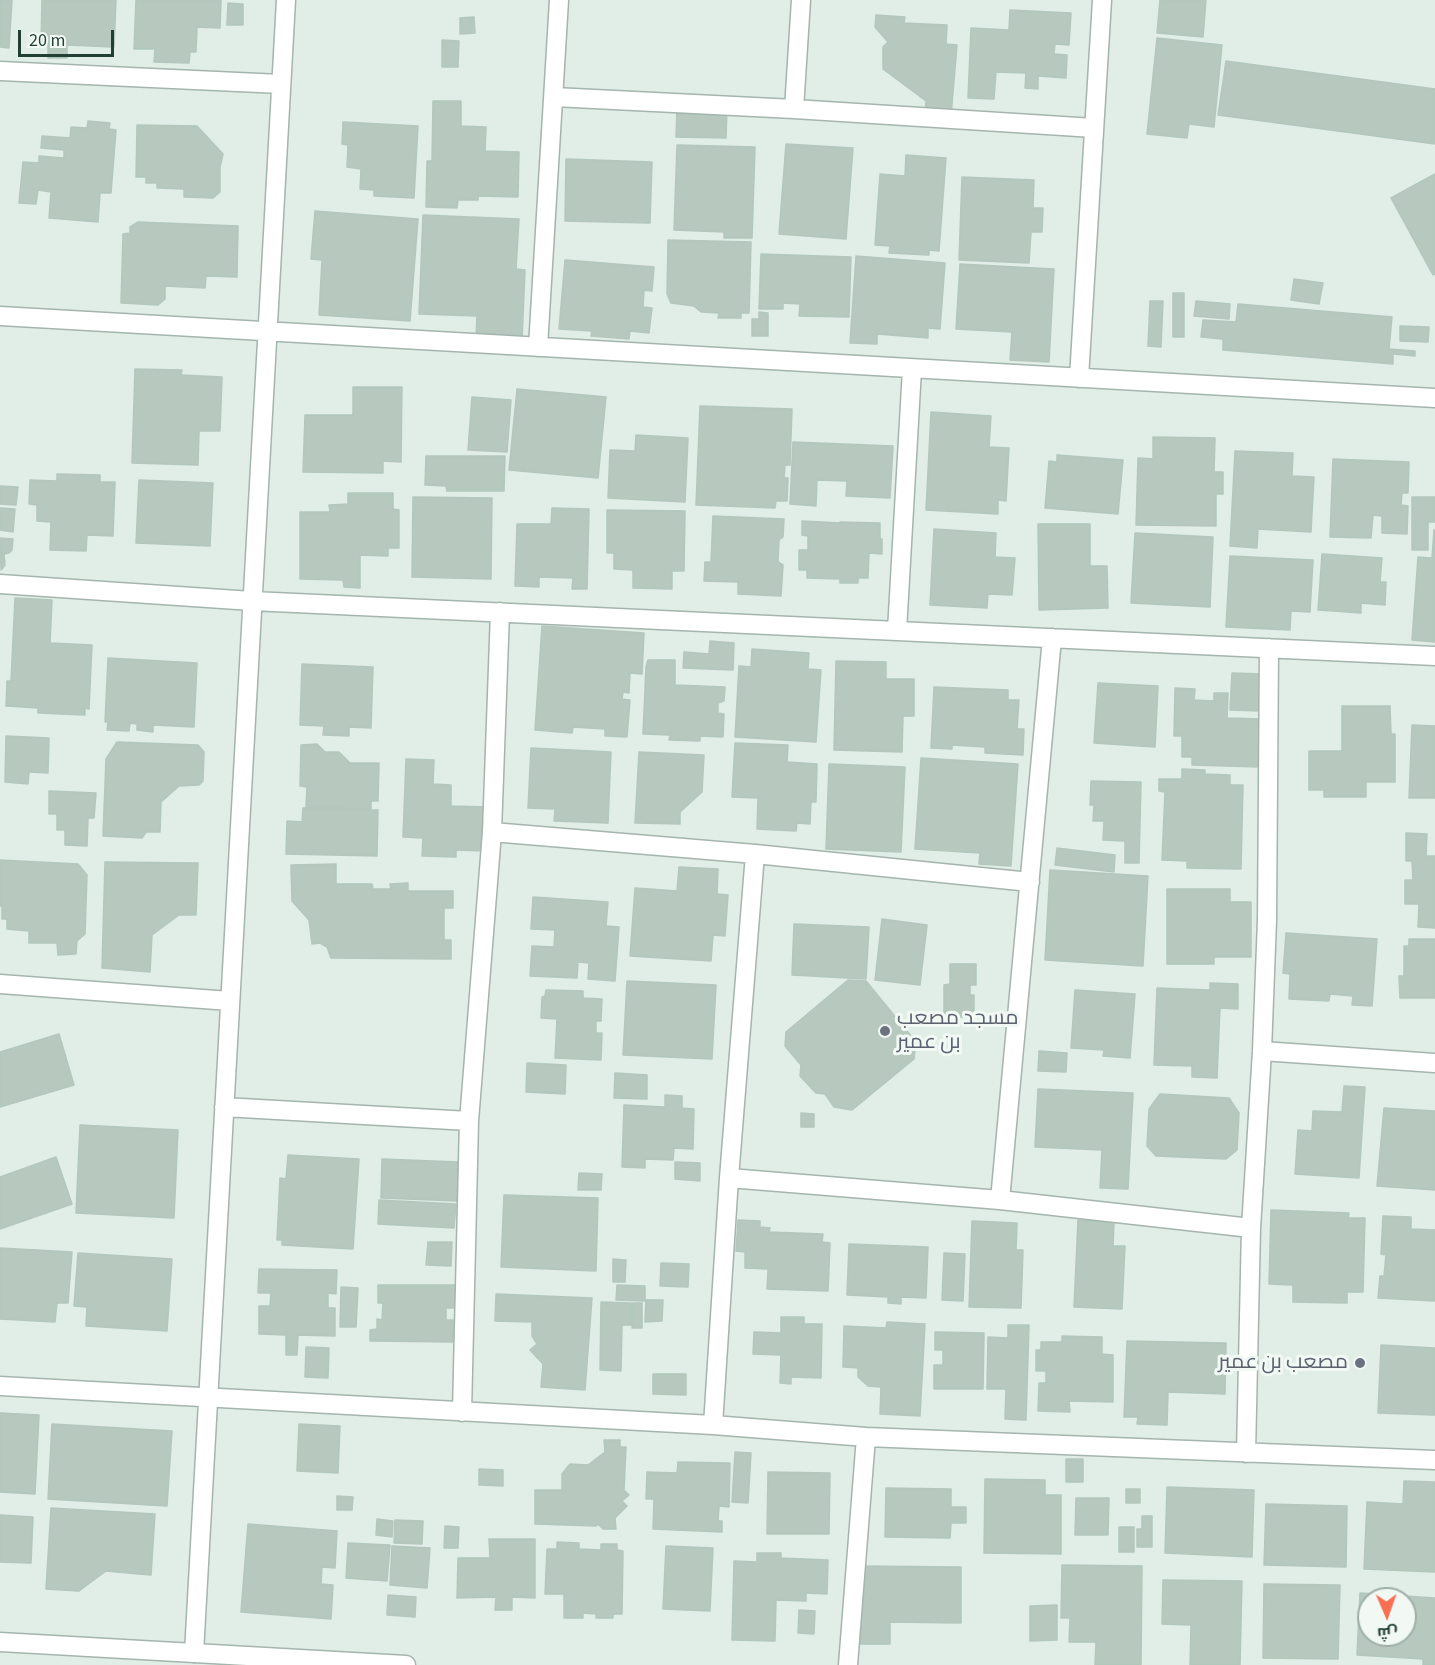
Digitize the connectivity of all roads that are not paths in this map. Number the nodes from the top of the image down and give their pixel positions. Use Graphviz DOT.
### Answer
graph roads {
  1 [pos="286,0"];
  2 [pos="559,0"];
  3 [pos="801,0"];
  4 [pos="1102,0"];
  5 [pos="0,71"];
  6 [pos="281,84"];
  7 [pos="554,97"];
  8 [pos="794,109"];
  9 [pos="1094,128"];
  10 [pos="0,316"];
  11 [pos="268,332"];
  12 [pos="538,347"];
  13 [pos="912,369"];
  14 [pos="1079,378"];
  15 [pos="1435,398"];
  16 [pos="0,584"];
  17 [pos="252,601"];
  18 [pos="500,612"];
  19 [pos="897,631"];
  20 [pos="1052,638"];
  21 [pos="1269,648"];
  22 [pos="1435,656"];
  23 [pos="492,832"];
  24 [pos="755,854"];
  25 [pos="1030,882"];
  26 [pos="0,984"];
  27 [pos="230,1000"];
  28 [pos="1262,1050"];
  29 [pos="1435,1062"];
  30 [pos="224,1107"];
  31 [pos="469,1121"];
  32 [pos="729,1178"];
  33 [pos="1000,1200"];
  34 [pos="1251,1228"];
  35 [pos="0,1386"];
  36 [pos="208,1398"];
  37 [pos="462,1412"];
  38 [pos="713,1425"];
  39 [pos="866,1437"];
  40 [pos="1246,1453"];
  41 [pos="1435,1460"];
  42 [pos="0,1642"];
  43 [pos="194,1653"];
  44 [pos="406,1665"];
  45 [pos="848,1665"];
  1 -- 6 [label="street"];
  2 -- 7 [label="street"];
  3 -- 8 [label="street"];
  4 -- 9 [label="street"];
  5 -- 6 [label="street"];
  6 -- 11 [label="street"];
  7 -- 8 [label="street"];
  7 -- 12 [label="street"];
  8 -- 9 [label="street"];
  9 -- 14 [label="street"];
  10 -- 11 [label="street"];
  11 -- 12 [label="street"];
  11 -- 17 [label="street"];
  12 -- 13 [label="street"];
  13 -- 14 [label="street"];
  13 -- 19 [label="street"];
  14 -- 15 [label="street"];
  16 -- 17 [label="street"];
  17 -- 18 [label="street"];
  17 -- 27 [label="street"];
  18 -- 19 [label="street"];
  18 -- 23 [label="street"];
  19 -- 20 [label="street"];
  20 -- 21 [label="street"];
  20 -- 25 [label="street"];
  21 -- 22 [label="street"];
  21 -- 28 [label="street"];
  23 -- 24 [label="street"];
  23 -- 31 [label="street"];
  24 -- 25 [label="street"];
  24 -- 32 [label="street"];
  25 -- 33 [label="street"];
  26 -- 27 [label="street"];
  27 -- 30 [label="street"];
  28 -- 29 [label="street"];
  28 -- 34 [label="street"];
  30 -- 31 [label="street"];
  30 -- 36 [label="street"];
  31 -- 37 [label="street"];
  32 -- 33 [label="street"];
  32 -- 38 [label="street"];
  33 -- 34 [label="street"];
  34 -- 40 [label="street"];
  35 -- 36 [label="street"];
  36 -- 37 [label="street"];
  36 -- 43 [label="street"];
  37 -- 38 [label="street"];
  38 -- 39 [label="street"];
  39 -- 40 [label="street"];
  39 -- 45 [label="street"];
  40 -- 41 [label="street"];
  42 -- 43 [label="street"];
  43 -- 44 [label="street"];
}
